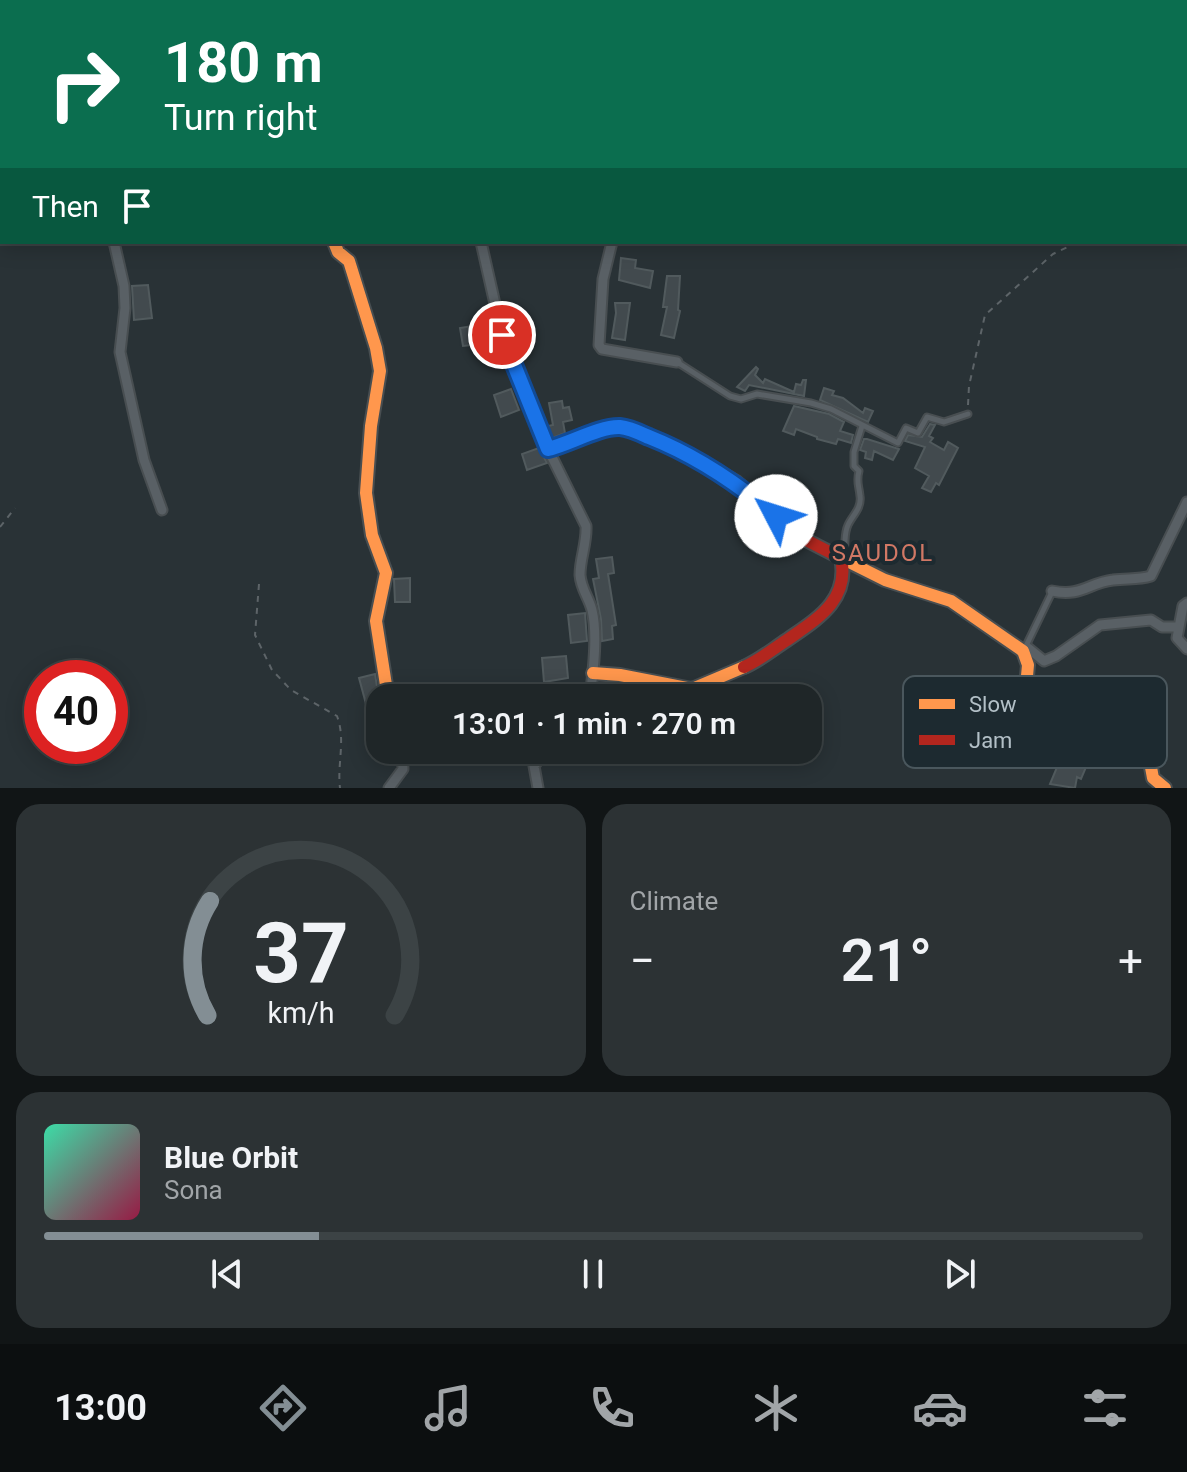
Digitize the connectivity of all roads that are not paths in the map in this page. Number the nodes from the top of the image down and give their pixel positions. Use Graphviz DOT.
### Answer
graph roads {
  1 [pos="114,244"];
  2 [pos="335,244"];
  3 [pos="481,244"];
  4 [pos="612,244"];
  5 [pos="677,362"];
  6 [pos="968,414"];
  7 [pos="862,426"];
  8 [pos="548,449"];
  9 [pos="1187,502"];
  10 [pos="162,510"];
  11 [pos="841,558"];
  12 [pos="1052,591"];
  13 [pos="1187,603"];
  14 [pos="1179,627"];
  15 [pos="1187,649"];
  16 [pos="1023,651"];
  17 [pos="593,673"];
  18 [pos="1027,676"];
  19 [pos="386,684"];
  20 [pos="592,684"];
  21 [pos="403,764"];
  22 [pos="536,764"];
  23 [pos="1151,768"];
  24 [pos="389,788"];
  25 [pos="538,788"];
  26 [pos="1165,788"];
  1 -- 10 [label="street"];
  2 -- 19 [label="street"];
  3 -- 8 [label="street"];
  4 -- 5 [label="street"];
  5 -- 7 [label="lane"];
  6 -- 7 [label="lane"];
  7 -- 11 [label="lane"];
  8 -- 11 [label="street"];
  8 -- 17 [label="street"];
  9 -- 12 [label="street"];
  11 -- 16 [label="street"];
  11 -- 17 [label="street"];
  12 -- 16 [label="lane"];
  13 -- 14 [label="street"];
  14 -- 15 [label="street"];
  14 -- 16 [label="street"];
  16 -- 18 [label="street"];
  17 -- 20 [label="street"];
  21 -- 24 [label="street"];
  22 -- 25 [label="street"];
  23 -- 26 [label="street"];
}
